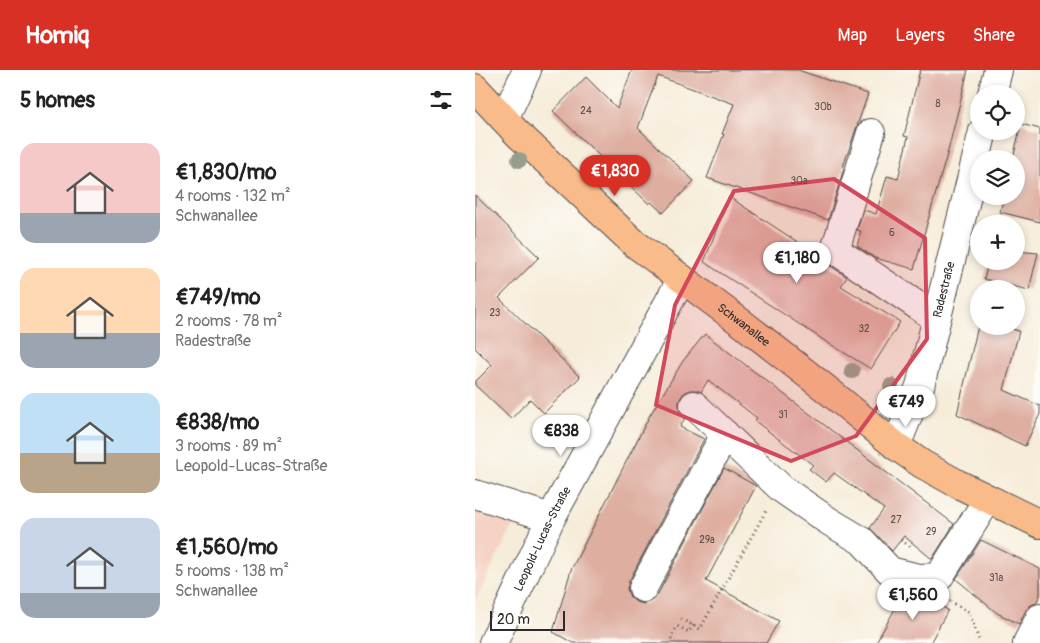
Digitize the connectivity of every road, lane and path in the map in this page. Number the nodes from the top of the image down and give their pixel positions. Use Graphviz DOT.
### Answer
graph roads {
  1 [pos="527,70"];
  2 [pos="998,70"];
  3 [pos="994,85"];
  4 [pos="475,88"];
  5 [pos="504,119"];
  6 [pos="871,133"];
  7 [pos="981,140"];
  8 [pos="681,280"];
  9 [pos="937,318"];
  10 [pos="694,405"];
  11 [pos="725,434"];
  12 [pos="896,446"];
  13 [pos="779,487"];
  14 [pos="475,494"];
  15 [pos="988,499"];
  16 [pos="551,518"];
  17 [pos="1040,524"];
  18 [pos="919,578"];
  19 [pos="643,588"];
  20 [pos="1040,618"];
  21 [pos="681,619"];
  22 [pos="693,625"];
  23 [pos="671,638"];
  24 [pos="493,643"];
  25 [pos="980,643"];
  26 [pos="1027,643"];
  1 -- 5 [label="street"];
  2 -- 3 [label="street"];
  4 -- 5 [label="main road, Schwanallee"];
  5 -- 8 [label="main road, Schwanallee"];
  6 -- 9 [label="street"];
  7 -- 9 [label="street, Radestraße"];
  8 -- 12 [label="main road, Schwanallee"];
  8 -- 16 [label="street, Leopold-Lucas-Straße"];
  9 -- 12 [label="street, Radestraße"];
  10 -- 11 [label="street"];
  11 -- 13 [label="street"];
  11 -- 19 [label="street"];
  12 -- 15 [label="main road, Schwanallee"];
  13 -- 18 [label="street"];
  13 -- 22 [label="path"];
  14 -- 16 [label="street"];
  15 -- 17 [label="main road, Schwanallee"];
  15 -- 18 [label="street"];
  16 -- 24 [label="street, Leopold-Lucas-Straße"];
  18 -- 25 [label="path"];
  20 -- 26 [label="street"];
  21 -- 22 [label="path"];
  22 -- 23 [label="path"];
}
